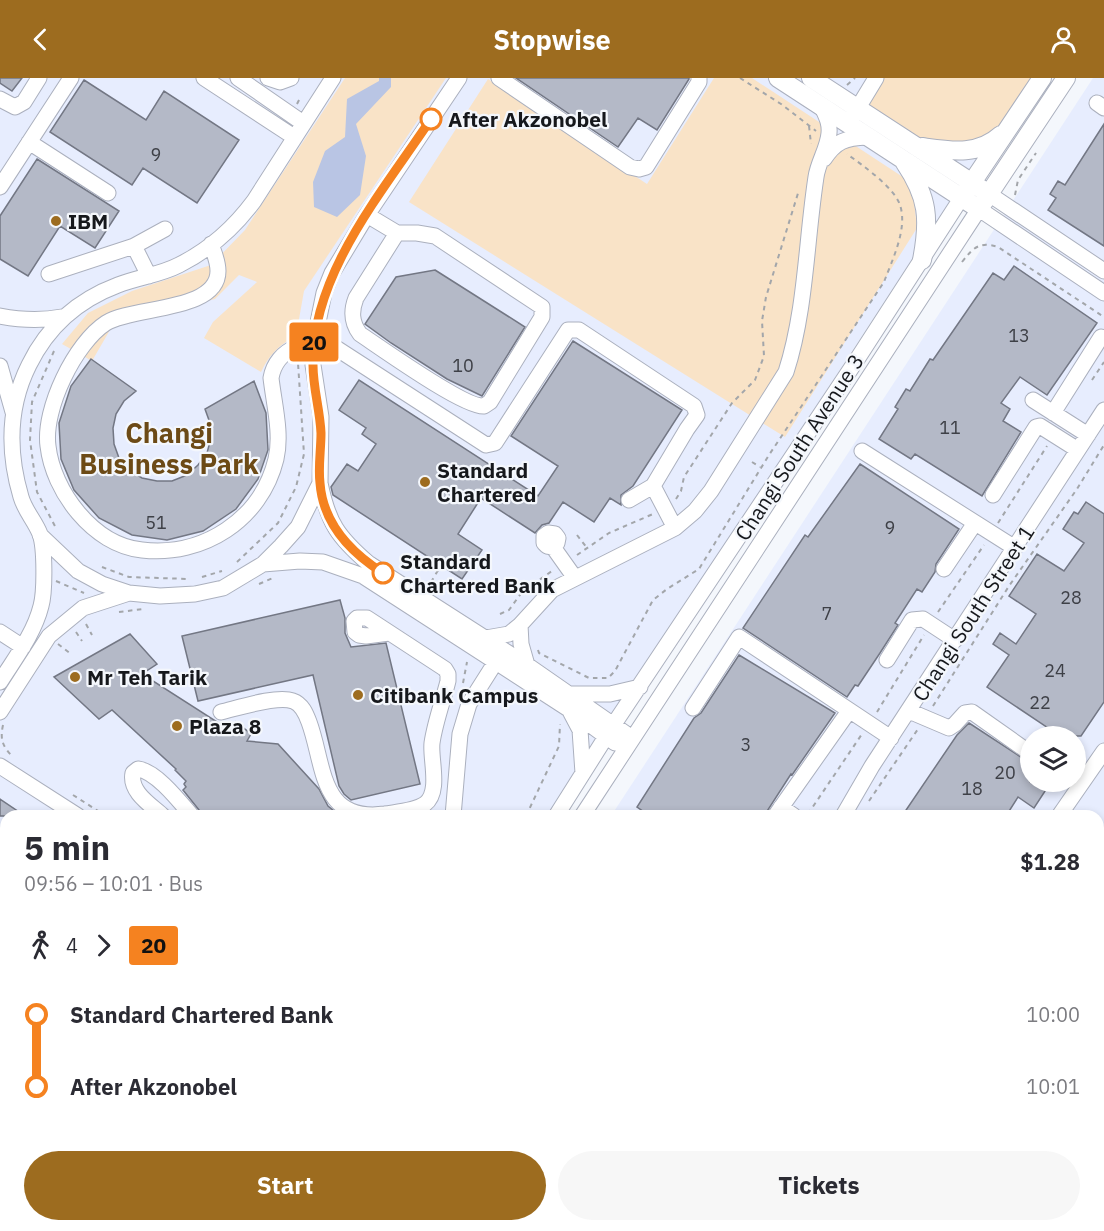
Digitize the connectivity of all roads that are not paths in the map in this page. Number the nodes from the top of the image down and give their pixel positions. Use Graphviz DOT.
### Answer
graph roads {
  1 [pos="39,78"];
  2 [pos="71,78"];
  3 [pos="204,78"];
  4 [pos="268,78"];
  5 [pos="291,78"];
  6 [pos="333,78"];
  7 [pos="459,78"];
  8 [pos="501,78"];
  9 [pos="699,78"];
  10 [pos="778,78"];
  11 [pos="811,78"];
  12 [pos="876,78"];
  13 [pos="1042,78"];
  14 [pos="1066,78"];
  15 [pos="243,79"];
  16 [pos="0,99"];
  17 [pos="822,107"];
  18 [pos="856,111"];
  19 [pos="303,123"];
  20 [pos="1009,129"];
  21 [pos="294,137"];
  22 [pos="867,137"];
  23 [pos="29,142"];
  24 [pos="831,142"];
  25 [pos="918,147"];
  26 [pos="902,159"];
  27 [pos="0,187"];
  28 [pos="967,190"];
  29 [pos="108,193"];
  30 [pos="984,202"];
  31 [pos="367,215"];
  32 [pos="165,229"];
  33 [pos="397,233"];
  34 [pos="211,244"];
  35 [pos="134,246"];
  36 [pos="922,260"];
  37 [pos="1104,271"];
  38 [pos="49,274"];
  39 [pos="149,276"];
  40 [pos="1104,293"];
  41 [pos="0,316"];
  42 [pos="62,317"];
  43 [pos="1101,337"];
  44 [pos="314,342"];
  45 [pos="0,366"];
  46 [pos="1033,400"];
  47 [pos="13,411"];
  48 [pos="1104,411"];
  49 [pos="1053,413"];
  50 [pos="1088,435"];
  51 [pos="6,449"];
  52 [pos="1078,450"];
  53 [pos="862,451"];
  54 [pos="320,483"];
  55 [pos="653,486"];
  56 [pos="993,495"];
  57 [pos="629,500"];
  58 [pos="975,523"];
  59 [pos="675,528"];
  60 [pos="40,535"];
  61 [pos="553,547"];
  62 [pos="1015,548"];
  63 [pos="263,564"];
  64 [pos="944,569"];
  65 [pos="574,578"];
  66 [pos="129,593"];
  67 [pos="520,625"];
  68 [pos="0,632"];
  69 [pos="389,633"];
  70 [pos="486,638"];
  71 [pos="955,640"];
  72 [pos="23,647"];
  73 [pos="887,660"];
  74 [pos="527,665"];
  75 [pos="492,668"];
  76 [pos="0,682"];
  77 [pos="640,687"];
  78 [pos="569,694"];
  79 [pos="693,708"];
  80 [pos="570,710"];
  81 [pos="849,711"];
  82 [pos="909,711"];
  83 [pos="221,712"];
  84 [pos="2,717"];
  85 [pos="435,730"];
  86 [pos="610,730"];
  87 [pos="460,734"];
  88 [pos="891,738"];
  89 [pos="629,744"];
  90 [pos="1020,746"];
  91 [pos="1104,751"];
  92 [pos="0,766"];
  93 [pos="583,773"];
  94 [pos="69,810"];
  95 [pos="157,810"];
  96 [pos="186,810"];
  97 [pos="352,810"];
  98 [pos="402,810"];
  99 [pos="454,810"];
  100 [pos="560,810"];
  101 [pos="586,810"];
  102 [pos="786,810"];
  103 [pos="847,810"];
  104 [pos="1063,810"];
  1 -- 16 [label="street"];
  2 -- 23 [label="street"];
  3 -- 21 [label="street"];
  4 -- 5 [label="street"];
  6 -- 19 [label="street"];
  7 -- 31 [label="street"];
  8 -- 9 [label="street"];
  10 -- 17 [label="main road"];
  11 -- 18 [label="main road"];
  12 -- 18 [label="street"];
  13 -- 20 [label="main road, Changi South Avenue 3"];
  14 -- 30 [label="main road, Changi South Avenue 3"];
  15 -- 19 [label="street"];
  17 -- 18 [label="main road"];
  17 -- 24 [label="street"];
  18 -- 22 [label="main road"];
  18 -- 25 [label="main road"];
  19 -- 21 [label="street"];
  20 -- 25 [label="main road"];
  20 -- 28 [label="main road, Changi South Avenue 3"];
  21 -- 34 [label="street"];
  22 -- 24 [label="street"];
  22 -- 26 [label="main road"];
  23 -- 27 [label="street"];
  23 -- 29 [label="street"];
  24 -- 59 [label="street"];
  25 -- 28 [label="main road"];
  26 -- 28 [label="main road"];
  26 -- 36 [label="main road"];
  28 -- 30 [label="main road"];
  28 -- 36 [label="street, Changi South Avenue 3"];
  30 -- 37 [label="street"];
  30 -- 40 [label="street"];
  30 -- 89 [label="street, Changi South Avenue 3"];
  31 -- 33 [label="street"];
  31 -- 44 [label="street"];
  32 -- 35 [label="street"];
  33 -- 33 [label="street"];
  34 -- 39 [label="street"];
  34 -- 44 [label="street"];
  35 -- 38 [label="street"];
  35 -- 39 [label="street"];
  36 -- 77 [label="street, Changi South Avenue 3"];
  39 -- 42 [label="street"];
  41 -- 42 [label="street"];
  42 -- 47 [label="street"];
  43 -- 49 [label="street"];
  44 -- 54 [label="street"];
  44 -- 55 [label="street"];
  45 -- 47 [label="street"];
  46 -- 49 [label="street"];
  47 -- 51 [label="street"];
  48 -- 50 [label="street, Changi South Street 1"];
  49 -- 50 [label="street"];
  50 -- 52 [label="street, Changi South Street 1"];
  51 -- 60 [label="street"];
  52 -- 56 [label="street"];
  52 -- 62 [label="street, Changi South Street 1"];
  53 -- 58 [label="street"];
  54 -- 63 [label="street"];
  54 -- 70 [label="street"];
  55 -- 57 [label="street"];
  55 -- 59 [label="street"];
  58 -- 62 [label="street"];
  58 -- 64 [label="street"];
  59 -- 65 [label="street"];
  60 -- 66 [label="street"];
  60 -- 72 [label="street"];
  61 -- 65 [label="street"];
  62 -- 71 [label="street, Changi South Street 1"];
  63 -- 66 [label="street"];
  63 -- 75 [label="street"];
  65 -- 67 [label="street"];
  66 -- 84 [label="street"];
  67 -- 70 [label="street"];
  67 -- 74 [label="street"];
  68 -- 72 [label="street"];
  69 -- 85 [label="street"];
  70 -- 74 [label="street"];
  71 -- 73 [label="street"];
  71 -- 82 [label="street, Changi South Street 1"];
  72 -- 76 [label="street"];
  74 -- 78 [label="street"];
  75 -- 80 [label="street"];
  75 -- 87 [label="street"];
  77 -- 78 [label="street"];
  77 -- 86 [label="street, Changi South Avenue 3"];
  78 -- 86 [label="street"];
  79 -- 81 [label="street"];
  80 -- 86 [label="street"];
  80 -- 93 [label="street"];
  81 -- 88 [label="street"];
  81 -- 102 [label="street"];
  82 -- 88 [label="street, Changi South Street 1"];
  82 -- 90 [label="street"];
  83 -- 97 [label="street"];
  85 -- 87 [label="street"];
  85 -- 98 [label="street"];
  86 -- 89 [label="street"];
  86 -- 93 [label="street, Changi South Avenue 3"];
  87 -- 99 [label="street"];
  88 -- 103 [label="street, Changi South Street 1"];
  89 -- 101 [label="street, Changi South Avenue 3"];
  91 -- 104 [label="street"];
  92 -- 94 [label="street"];
  93 -- 100 [label="street, Changi South Avenue 3"];
  95 -- 96 [label="street"];
}
